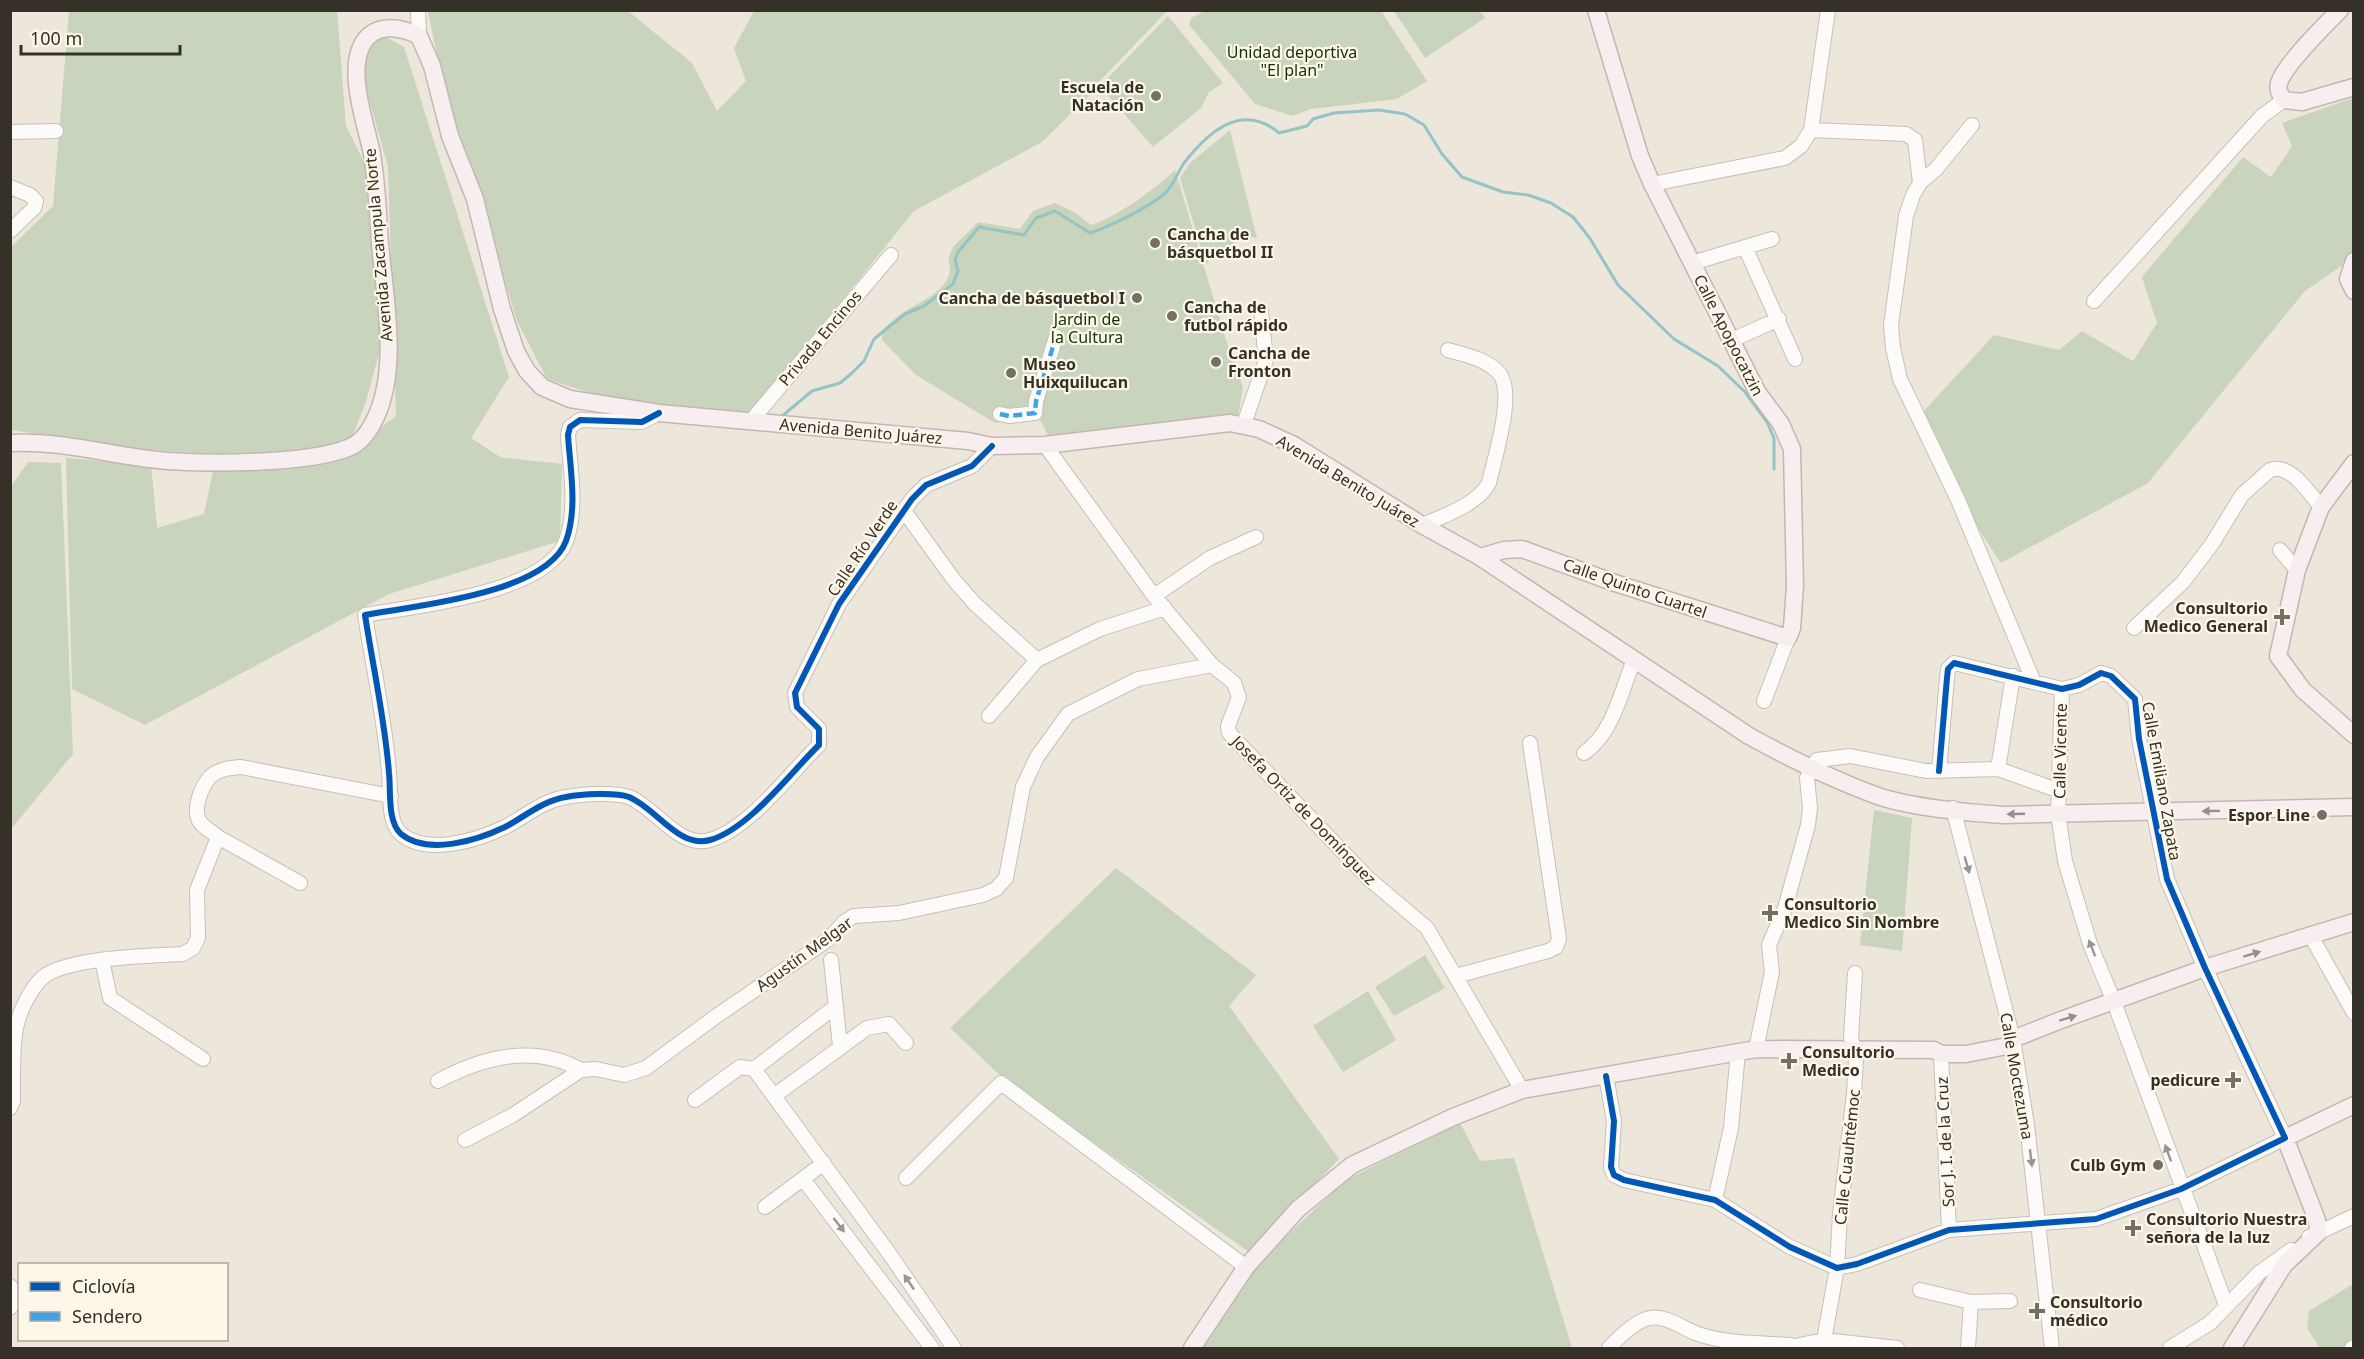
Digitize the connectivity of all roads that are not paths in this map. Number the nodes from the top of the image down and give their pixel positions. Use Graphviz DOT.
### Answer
graph roads {
  1 [pos="418,10"];
  2 [pos="1596,10"];
  3 [pos="1828,10"];
  4 [pos="2340,10"];
  5 [pos="419,36"];
  6 [pos="2354,87"];
  7 [pos="2284,100"];
  8 [pos="1972,125"];
  9 [pos="1811,130"];
  10 [pos="56,131"];
  11 [pos="10,132"];
  12 [pos="1920,183"];
  13 [pos="1652,184"];
  14 [pos="10,187"];
  15 [pos="10,231"];
  16 [pos="1772,239"];
  17 [pos="1745,247"];
  18 [pos="891,255"];
  19 [pos="2354,261"];
  20 [pos="1692,263"];
  21 [pos="2354,291"];
  22 [pos="2094,301"];
  23 [pos="1261,311"];
  24 [pos="1779,319"];
  25 [pos="1056,337"];
  26 [pos="1732,340"];
  27 [pos="1448,350"];
  28 [pos="1796,358"];
  29 [pos="659,413"];
  30 [pos="1000,414"];
  31 [pos="754,417"];
  32 [pos="1244,424"];
  33 [pos="10,443"];
  34 [pos="1045,445"];
  35 [pos="992,446"];
  36 [pos="2354,463"];
  37 [pos="2321,507"];
  38 [pos="904,511"];
  39 [pos="1422,525"];
  40 [pos="1256,537"];
  41 [pos="2280,550"];
  42 [pos="1480,557"];
  43 [pos="2297,570"];
  44 [pos="1154,596"];
  45 [pos="1165,608"];
  46 [pos="2134,628"];
  47 [pos="1788,638"];
  48 [pos="1037,660"];
  49 [pos="1634,660"];
  50 [pos="1212,665"];
  51 [pos="2013,676"];
  52 [pos="2033,680"];
  53 [pos="2062,689"];
  54 [pos="1764,701"];
  55 [pos="989,716"];
  56 [pos="2354,735"];
  57 [pos="1530,742"];
  58 [pos="1584,753"];
  59 [pos="1811,767"];
  60 [pos="1998,769"];
  61 [pos="1939,771"];
  62 [pos="2060,791"];
  63 [pos="391,796"];
  64 [pos="2354,807"];
  65 [pos="1953,808"];
  66 [pos="2058,813"];
  67 [pos="2155,813"];
  68 [pos="218,837"];
  69 [pos="300,883"];
  70 [pos="2354,922"];
  71 [pos="2311,936"];
  72 [pos="102,960"];
  73 [pos="831,960"];
  74 [pos="2205,968"];
  75 [pos="1855,973"];
  76 [pos="1456,976"];
  77 [pos="2114,1002"];
  78 [pos="836,1006"];
  79 [pos="2354,1013"];
  80 [pos="2013,1039"];
  81 [pos="906,1043"];
  82 [pos="840,1046"];
  83 [pos="1756,1048"];
  84 [pos="1853,1048"];
  85 [pos="1738,1052"];
  86 [pos="1941,1054"];
  87 [pos="203,1059"];
  88 [pos="754,1069"];
  89 [pos="581,1070"];
  90 [pos="1606,1076"];
  91 [pos="438,1081"];
  92 [pos="1522,1090"];
  93 [pos="774,1096"];
  94 [pos="695,1100"];
  95 [pos="2354,1105"];
  96 [pos="10,1108"];
  97 [pos="2285,1137"];
  98 [pos="465,1140"];
  99 [pos="824,1163"];
  100 [pos="906,1178"];
  101 [pos="803,1179"];
  102 [pos="2181,1189"];
  103 [pos="1715,1200"];
  104 [pos="765,1207"];
  105 [pos="2354,1216"];
  106 [pos="2039,1224"];
  107 [pos="1949,1230"];
  108 [pos="2318,1233"];
  109 [pos="1246,1266"];
  110 [pos="1837,1268"];
  111 [pos="10,1286"];
  112 [pos="1920,1290"];
  113 [pos="2010,1301"];
  114 [pos="1971,1302"];
  115 [pos="2226,1305"];
  116 [pos="10,1308"];
  117 [pos="927,1309"];
  118 [pos="910,1319"];
  119 [pos="1824,1340"];
  120 [pos="1787,1347"];
  121 [pos="932,1348"];
  122 [pos="954,1348"];
  123 [pos="1192,1348"];
  124 [pos="1610,1348"];
  125 [pos="1897,1348"];
  126 [pos="1968,1348"];
  127 [pos="2052,1348"];
  128 [pos="2170,1348"];
  129 [pos="2232,1348"];
  1 -- 5 [label="street"];
  2 -- 13 [label="main road, Calle Apopocatzin"];
  3 -- 9 [label="street"];
  4 -- 7 [label="main road"];
  5 -- 29 [label="main road, Avenida Benito Juárez"];
  5 -- 33 [label="main road, Avenida Zacampula Norte"];
  6 -- 7 [label="main road"];
  7 -- 22 [label="street"];
  8 -- 12 [label="street"];
  9 -- 12 [label="street"];
  9 -- 13 [label="street"];
  10 -- 11 [label="street"];
  12 -- 52 [label="street"];
  13 -- 20 [label="main road, Calle Apopocatzin"];
  14 -- 15 [label="street"];
  16 -- 17 [label="street"];
  17 -- 20 [label="street"];
  17 -- 24 [label="street"];
  18 -- 31 [label="street, Privada Encinos"];
  19 -- 21 [label="main road"];
  20 -- 26 [label="main road, Calle Apopocatzin"];
  23 -- 32 [label="street"];
  24 -- 26 [label="street"];
  24 -- 28 [label="street"];
  25 -- 30 [label="street"];
  26 -- 47 [label="main road, Calle Apopocatzin"];
  27 -- 39 [label="street"];
  29 -- 31 [label="main road, Avenida Benito Juárez"];
  29 -- 63 [label="street"];
  31 -- 35 [label="main road, Avenida Benito Juárez"];
  32 -- 34 [label="main road, Avenida Benito Juárez"];
  32 -- 39 [label="main road, Avenida Benito Juárez"];
  34 -- 35 [label="main road, Avenida Benito Juárez"];
  34 -- 44 [label="street, Josefa Ortiz de Domínguez"];
  35 -- 38 [label="street, Calle Río Verde"];
  36 -- 37 [label="main road"];
  37 -- 43 [label="main road"];
  37 -- 46 [label="street"];
  38 -- 48 [label="street"];
  38 -- 63 [label="street, Calle Río Verde"];
  39 -- 42 [label="main road, Avenida Benito Juárez"];
  40 -- 44 [label="street"];
  41 -- 43 [label="street"];
  42 -- 47 [label="main road, Calle Quinto Cuartel"];
  42 -- 49 [label="main road, Avenida Benito Juárez"];
  43 -- 56 [label="main road"];
  44 -- 45 [label="street, Josefa Ortiz de Domínguez"];
  45 -- 48 [label="street"];
  45 -- 50 [label="street, Josefa Ortiz de Domínguez"];
  47 -- 54 [label="street, Calle Apopocatzin"];
  48 -- 55 [label="street"];
  49 -- 58 [label="street"];
  49 -- 59 [label="main road, Avenida Benito Juárez"];
  50 -- 76 [label="street, Josefa Ortiz de Domínguez"];
  50 -- 89 [label="street, Agustín Melgar"];
  51 -- 52 [label="street"];
  51 -- 60 [label="street"];
  51 -- 61 [label="street"];
  52 -- 53 [label="street"];
  53 -- 62 [label="street, Calle Vicente"];
  53 -- 67 [label="street, Calle Emiliano Zapata"];
  57 -- 76 [label="street"];
  59 -- 61 [label="street"];
  59 -- 65 [label="main road, Avenida Benito Juárez"];
  59 -- 83 [label="street"];
  60 -- 61 [label="street"];
  60 -- 62 [label="street"];
  62 -- 66 [label="street, Calle Vicente"];
  63 -- 68 [label="street"];
  64 -- 67 [label="main road, Avenida Benito Juárez, one-way"];
  66 -- 65 [label="main road, Avenida Benito Juárez, one-way"];
  65 -- 80 [label="street, Calle Moctezuma, one-way"];
  66 -- 67 [label="main road, Avenida Benito Juárez"];
  77 -- 66 [label="street, Calle Vicente, one-way"];
  67 -- 74 [label="street, Calle Emiliano Zapata"];
  68 -- 69 [label="street"];
  68 -- 72 [label="street"];
  70 -- 71 [label="main road"];
  74 -- 71 [label="main road, one-way"];
  71 -- 79 [label="street"];
  72 -- 87 [label="street"];
  72 -- 96 [label="street"];
  73 -- 78 [label="street"];
  74 -- 77 [label="main road"];
  74 -- 97 [label="street, Calle Emiliano Zapata"];
  75 -- 84 [label="street, Calle Cuauhtémoc"];
  76 -- 92 [label="street, Josefa Ortiz de Domínguez"];
  80 -- 77 [label="main road, one-way"];
  102 -- 77 [label="street, Calle Vicente, one-way"];
  78 -- 82 [label="street"];
  78 -- 88 [label="street"];
  80 -- 86 [label="main road"];
  80 -- 106 [label="street, Calle Moctezuma, one-way"];
  81 -- 82 [label="street"];
  82 -- 93 [label="street"];
  83 -- 84 [label="main road"];
  83 -- 85 [label="main road"];
  84 -- 86 [label="main road"];
  84 -- 110 [label="street, Calle Cuauhtémoc"];
  85 -- 90 [label="main road"];
  85 -- 103 [label="street"];
  86 -- 107 [label="street, Sor J. I. de la Cruz"];
  88 -- 93 [label="street"];
  88 -- 94 [label="street"];
  89 -- 91 [label="street"];
  89 -- 98 [label="street"];
  90 -- 92 [label="main road"];
  90 -- 103 [label="street"];
  92 -- 109 [label="main road"];
  93 -- 99 [label="street"];
  95 -- 97 [label="main road"];
  97 -- 102 [label="street"];
  97 -- 108 [label="main road"];
  99 -- 101 [label="street"];
  117 -- 99 [label="street, one-way"];
  100 -- 109 [label="street"];
  101 -- 104 [label="street"];
  101 -- 118 [label="street, one-way"];
  102 -- 106 [label="street"];
  102 -- 115 [label="street, Calle Vicente"];
  103 -- 110 [label="street"];
  105 -- 108 [label="street"];
  106 -- 107 [label="street"];
  106 -- 127 [label="street, Calle Moctezuma"];
  107 -- 110 [label="street"];
  108 -- 115 [label="street"];
  108 -- 129 [label="main road"];
  109 -- 123 [label="main road"];
  110 -- 119 [label="street, Calle Cuauhtémoc"];
  111 -- 116 [label="street"];
  112 -- 114 [label="street"];
  113 -- 114 [label="street"];
  114 -- 126 [label="street"];
  115 -- 128 [label="street"];
  117 -- 118 [label="street"];
  117 -- 122 [label="street"];
  118 -- 121 [label="street"];
  119 -- 120 [label="street"];
  119 -- 125 [label="street"];
  120 -- 124 [label="street"];
}
